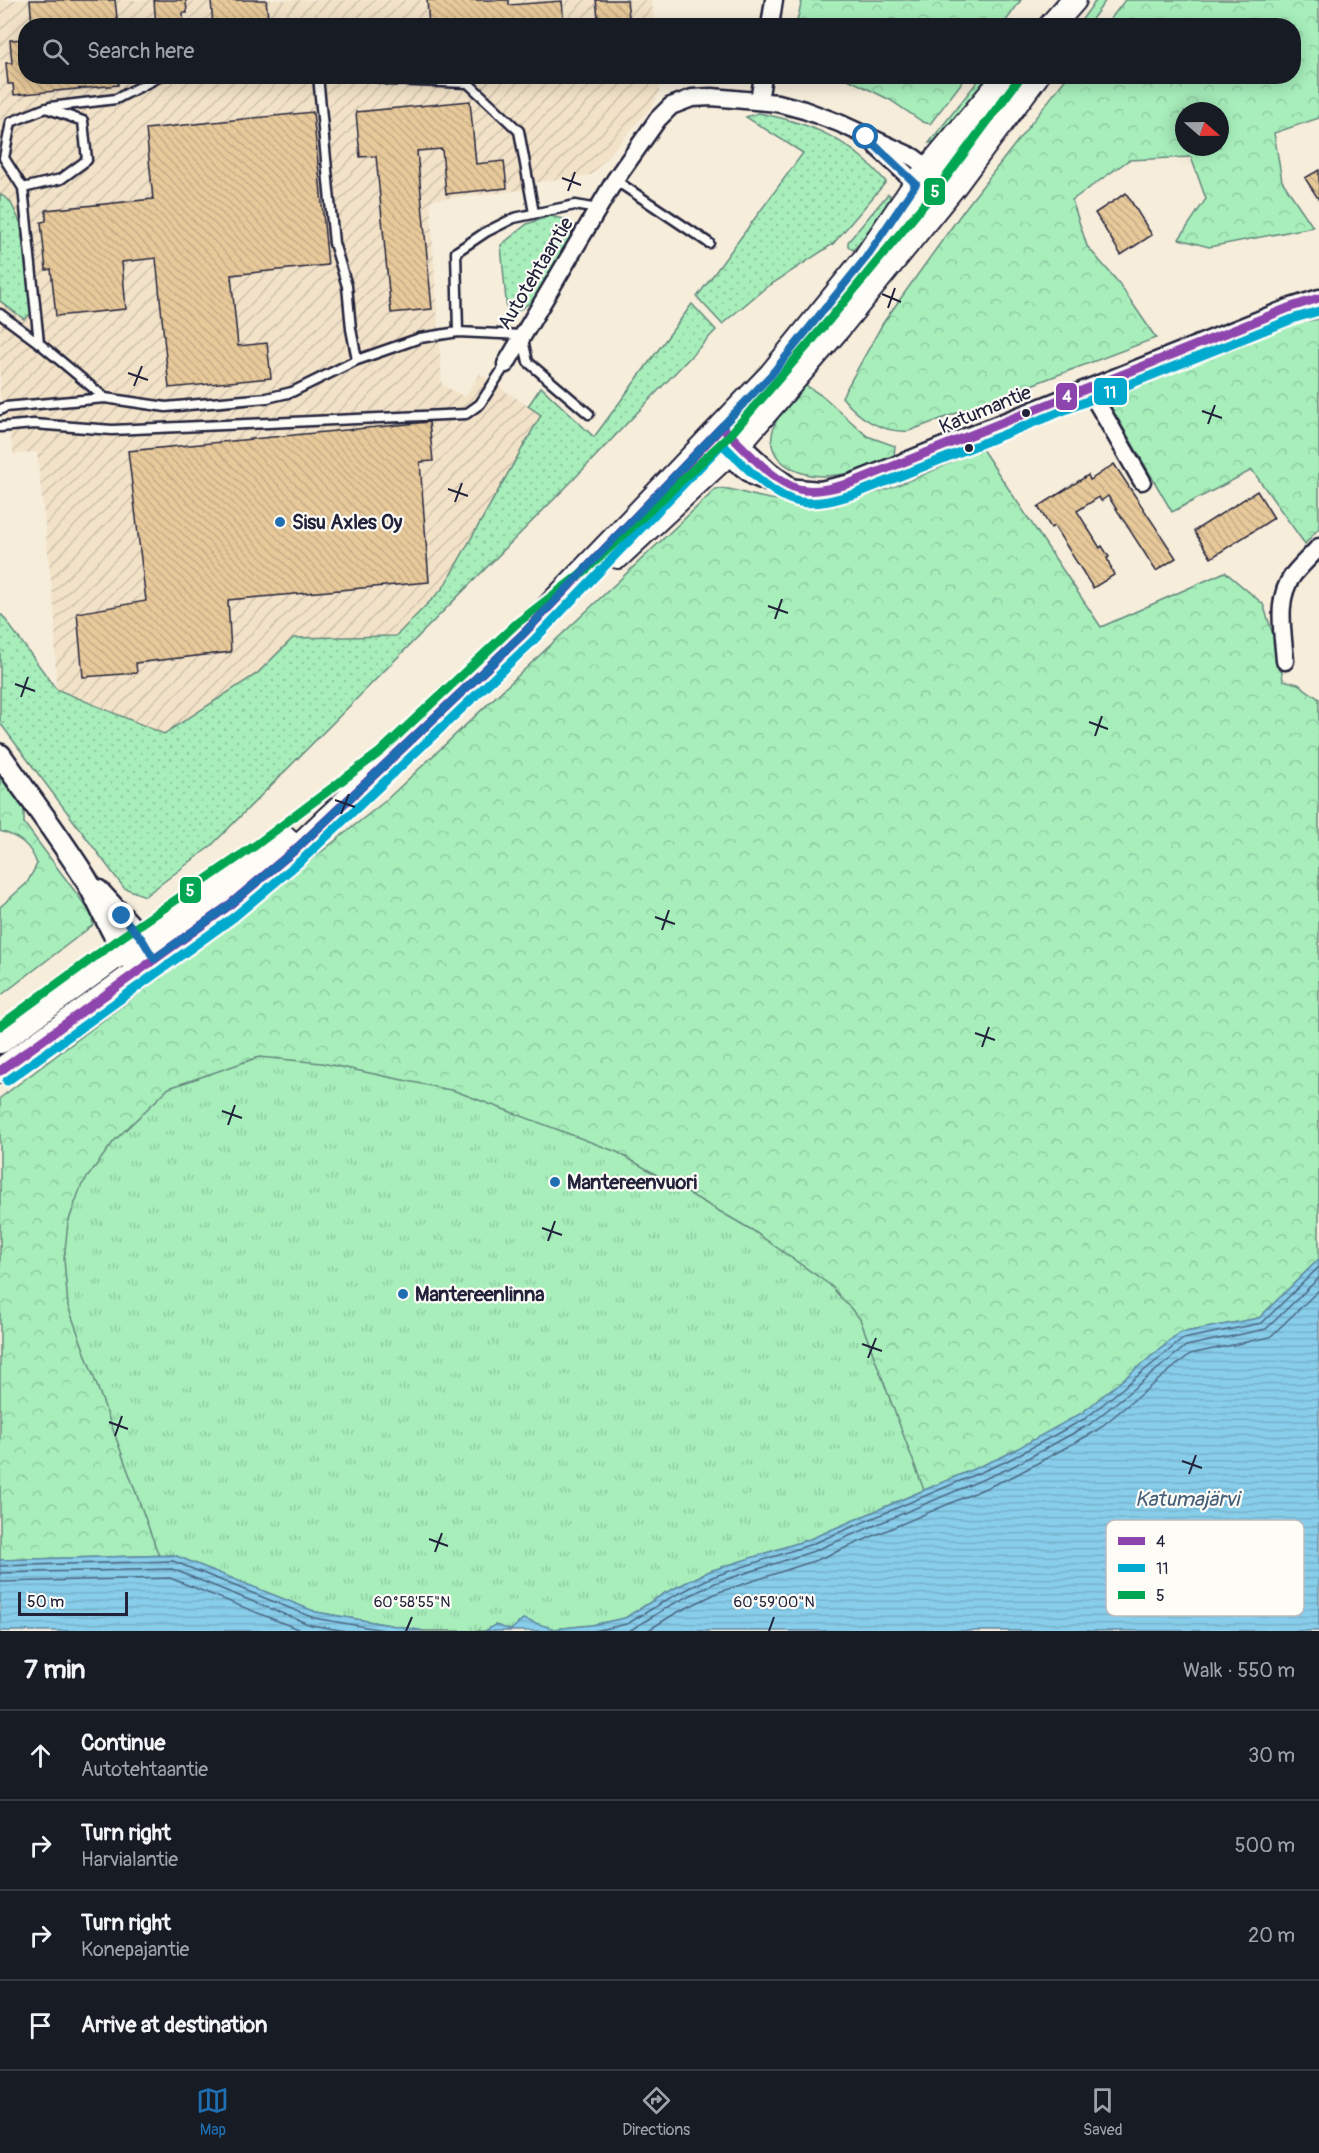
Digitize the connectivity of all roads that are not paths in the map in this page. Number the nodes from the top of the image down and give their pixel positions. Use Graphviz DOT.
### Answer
graph roads {
  1 [pos="774,0"];
  2 [pos="1074,0"];
  3 [pos="1087,0"];
  4 [pos="771,18"];
  5 [pos="1058,18"];
  6 [pos="1076,18"];
  7 [pos="145,84"];
  8 [pos="319,84"];
  9 [pos="469,84"];
  10 [pos="762,84"];
  11 [pos="999,84"];
  12 [pos="1030,84"];
  13 [pos="759,101"];
  14 [pos="46,108"];
  15 [pos="1,155"];
  16 [pos="922,177"];
  17 [pos="615,180"];
  18 [pos="22,188"];
  19 [pos="945,196"];
  20 [pos="598,209"];
  21 [pos="534,213"];
  22 [pos="709,243"];
  23 [pos="1319,298"];
  24 [pos="0,314"];
  25 [pos="458,332"];
  26 [pos="522,335"];
  27 [pos="39,343"];
  28 [pos="357,360"];
  29 [pos="506,364"];
  30 [pos="1089,389"];
  31 [pos="105,398"];
  32 [pos="0,410"];
  33 [pos="589,414"];
  34 [pos="0,427"];
  35 [pos="723,441"];
  36 [pos="1142,481"];
  37 [pos="1319,547"];
  38 [pos="1285,661"];
  39 [pos="0,755"];
  40 [pos="140,954"];
  41 [pos="0,1041"];
  42 [pos="0,1071"];
  1 -- 4 [label="street"];
  2 -- 5 [label="main road"];
  3 -- 6 [label="main road"];
  7 -- 14 [label="lane"];
  8 -- 28 [label="lane"];
  9 -- 21 [label="lane"];
  10 -- 13 [label="street"];
  11 -- 16 [label="main road"];
  12 -- 19 [label="main road"];
  13 -- 16 [label="street, Autotehtaantie"];
  13 -- 17 [label="street, Autotehtaantie"];
  14 -- 15 [label="lane"];
  14 -- 18 [label="lane"];
  15 -- 18 [label="lane"];
  16 -- 19 [label="street, Autotehtaantie"];
  16 -- 19 [label="street, Autotehtaantie"];
  16 -- 35 [label="main road"];
  17 -- 20 [label="street, Autotehtaantie"];
  17 -- 22 [label="lane"];
  18 -- 27 [label="lane"];
  19 -- 35 [label="main road"];
  20 -- 21 [label="lane"];
  20 -- 26 [label="street, Autotehtaantie"];
  21 -- 25 [label="lane"];
  23 -- 30 [label="street, Katumantie"];
  24 -- 27 [label="lane"];
  25 -- 26 [label="lane"];
  25 -- 28 [label="lane"];
  26 -- 29 [label="street, Autotehtaantie"];
  26 -- 33 [label="lane"];
  27 -- 31 [label="lane"];
  28 -- 31 [label="lane"];
  29 -- 34 [label="lane"];
  30 -- 35 [label="street, Katumantie"];
  30 -- 36 [label="street"];
  31 -- 32 [label="lane"];
  35 -- 40 [label="main road"];
  37 -- 38 [label="street"];
  39 -- 40 [label="street"];
  40 -- 41 [label="main road"];
  40 -- 42 [label="main road"];
}
